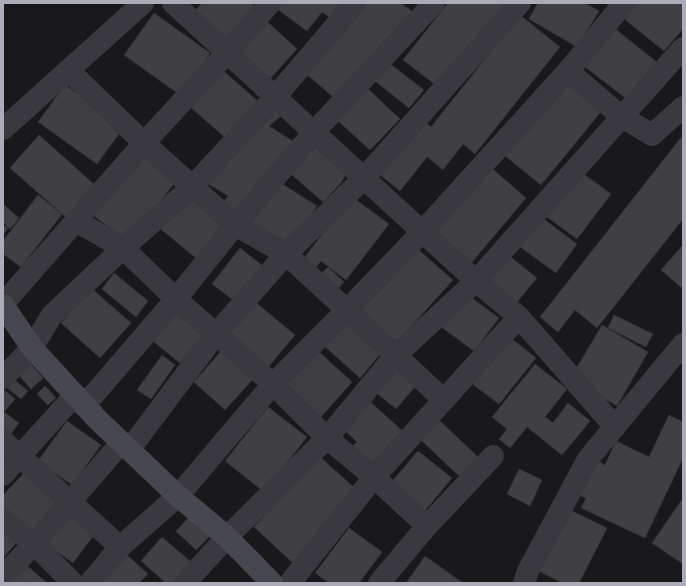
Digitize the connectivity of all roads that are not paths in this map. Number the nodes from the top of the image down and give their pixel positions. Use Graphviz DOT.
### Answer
graph roads {
  1 [pos="143,3"];
  2 [pos="173,3"];
  3 [pos="270,3"];
  4 [pos="355,3"];
  5 [pos="434,3"];
  6 [pos="520,3"];
  7 [pos="624,3"];
  8 [pos="683,48"];
  9 [pos="227,53"];
  10 [pos="69,71"];
  11 [pos="568,71"];
  12 [pos="275,97"];
  13 [pos="683,107"];
  14 [pos="622,117"];
  15 [pos="3,129"];
  16 [pos="314,132"];
  17 [pos="144,143"];
  18 [pos="364,178"];
  19 [pos="192,187"];
  20 [pos="76,221"];
  21 [pos="234,225"];
  22 [pos="422,232"];
  23 [pos="123,248"];
  24 [pos="286,254"];
  25 [pos="476,281"];
  26 [pos="176,299"];
  27 [pos="3,304"];
  28 [pos="347,310"];
  29 [pos="519,317"];
  30 [pos="216,334"];
  31 [pos="683,344"];
  32 [pos="32,348"];
  33 [pos="395,356"];
  34 [pos="3,378"];
  35 [pos="272,384"];
  36 [pos="80,400"];
  37 [pos="444,400"];
  38 [pos="615,427"];
  39 [pos="326,438"];
  40 [pos="3,441"];
  41 [pos="125,446"];
  42 [pos="21,456"];
  43 [pos="493,456"];
  44 [pos="3,476"];
  45 [pos="374,477"];
  46 [pos="178,496"];
  47 [pos="70,503"];
  48 [pos="3,519"];
  49 [pos="427,526"];
  50 [pos="227,537"];
  51 [pos="34,544"];
  52 [pos="120,547"];
  53 [pos="3,576"];
  54 [pos="73,583"];
  55 [pos="90,583"];
  56 [pos="185,583"];
  57 [pos="272,583"];
  58 [pos="290,583"];
  59 [pos="379,583"];
  60 [pos="524,583"];
  1 -- 10 [label="street"];
  2 -- 9 [label="street"];
  3 -- 9 [label="street"];
  4 -- 12 [label="street"];
  5 -- 16 [label="street"];
  6 -- 18 [label="street"];
  7 -- 11 [label="street"];
  8 -- 14 [label="street"];
  9 -- 12 [label="street"];
  9 -- 17 [label="street"];
  10 -- 15 [label="street"];
  10 -- 17 [label="street"];
  11 -- 14 [label="street"];
  11 -- 22 [label="street"];
  12 -- 16 [label="street"];
  12 -- 19 [label="street"];
  13 -- 14 [label="street"];
  14 -- 25 [label="street"];
  16 -- 18 [label="street"];
  16 -- 21 [label="street"];
  17 -- 19 [label="street"];
  17 -- 20 [label="street"];
  18 -- 22 [label="street"];
  18 -- 24 [label="street"];
  19 -- 21 [label="street"];
  19 -- 23 [label="street"];
  20 -- 23 [label="street"];
  20 -- 27 [label="street"];
  21 -- 24 [label="street"];
  21 -- 26 [label="street"];
  22 -- 25 [label="street"];
  22 -- 28 [label="street"];
  23 -- 26 [label="street"];
  23 -- 32 [label="street"];
  24 -- 28 [label="street"];
  24 -- 30 [label="street"];
  25 -- 29 [label="street"];
  25 -- 33 [label="street"];
  26 -- 30 [label="street"];
  26 -- 36 [label="street"];
  27 -- 32 [label="street"];
  28 -- 33 [label="street"];
  28 -- 35 [label="street"];
  29 -- 37 [label="street"];
  29 -- 38 [label="street"];
  30 -- 35 [label="street"];
  30 -- 41 [label="street"];
  31 -- 38 [label="street"];
  32 -- 34 [label="street"];
  32 -- 36 [label="street"];
  33 -- 37 [label="street"];
  33 -- 39 [label="street"];
  35 -- 39 [label="street"];
  35 -- 46 [label="street"];
  36 -- 41 [label="street"];
  36 -- 42 [label="street"];
  37 -- 45 [label="street"];
  38 -- 60 [label="street"];
  39 -- 45 [label="street"];
  39 -- 50 [label="street"];
  40 -- 42 [label="street"];
  41 -- 46 [label="street"];
  41 -- 47 [label="street"];
  42 -- 44 [label="street"];
  42 -- 47 [label="street"];
  43 -- 49 [label="street"];
  45 -- 49 [label="street"];
  45 -- 58 [label="street"];
  46 -- 50 [label="street"];
  46 -- 52 [label="street"];
  47 -- 51 [label="street"];
  47 -- 52 [label="street"];
  48 -- 51 [label="street"];
  49 -- 59 [label="street"];
  50 -- 56 [label="street"];
  50 -- 57 [label="street"];
  51 -- 53 [label="street"];
  51 -- 54 [label="street"];
  52 -- 55 [label="street"];
}
